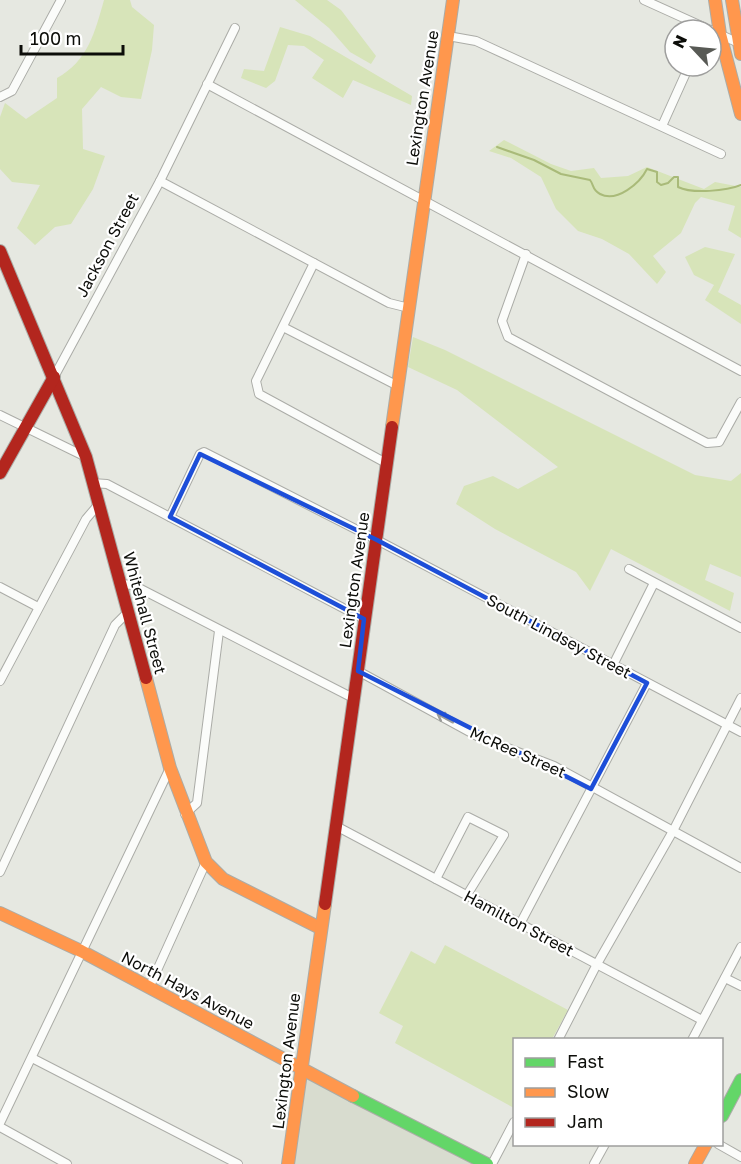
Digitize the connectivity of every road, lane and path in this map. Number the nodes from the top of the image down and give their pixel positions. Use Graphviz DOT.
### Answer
graph roads {
  1 [pos="61,0"];
  2 [pos="453,0"];
  3 [pos="644,0"];
  4 [pos="715,0"];
  5 [pos="732,0"];
  6 [pos="682,18"];
  7 [pos="718,18"];
  8 [pos="235,28"];
  9 [pos="448,36"];
  10 [pos="723,36"];
  11 [pos="723,45"];
  12 [pos="740,47"];
  13 [pos="684,78"];
  14 [pos="207,84"];
  15 [pos="0,96"];
  16 [pos="741,114"];
  17 [pos="662,126"];
  18 [pos="721,154"];
  19 [pos="160,182"];
  20 [pos="423,198"];
  21 [pos="0,253"];
  22 [pos="526,254"];
  23 [pos="314,263"];
  24 [pos="409,308"];
  25 [pos="284,327"];
  26 [pos="741,370"];
  27 [pos="54,377"];
  28 [pos="398,386"];
  29 [pos="741,402"];
  30 [pos="0,415"];
  31 [pos="25,427"];
  32 [pos="86,457"];
  33 [pos="386,463"];
  34 [pos="0,473"];
  35 [pos="92,483"];
  36 [pos="98,505"];
  37 [pos="170,518"];
  38 [pos="377,540"];
  39 [pos="629,569"];
  40 [pos="654,583"];
  41 [pos="121,584"];
  42 [pos="0,587"];
  43 [pos="38,607"];
  44 [pos="127,614"];
  45 [pos="364,619"];
  46 [pos="741,628"];
  47 [pos="219,631"];
  48 [pos="613,665"];
  49 [pos="358,671"];
  50 [pos="0,681"];
  51 [pos="647,683"];
  52 [pos="353,698"];
  53 [pos="741,698"];
  54 [pos="728,726"];
  55 [pos="741,732"];
  56 [pos="170,768"];
  57 [pos="591,789"];
  58 [pos="185,814"];
  59 [pos="336,826"];
  60 [pos="673,831"];
  61 [pos="206,862"];
  62 [pos="741,868"];
  63 [pos="0,872"];
  64 [pos="436,879"];
  65 [pos="467,896"];
  66 [pos="0,913"];
  67 [pos="520,924"];
  68 [pos="320,928"];
  69 [pos="741,947"];
  70 [pos="81,951"];
  71 [pos="597,964"];
  72 [pos="725,978"];
  73 [pos="741,986"];
  74 [pos="149,988"];
  75 [pos="702,1020"];
  76 [pos="559,1038"];
  77 [pos="693,1038"];
  78 [pos="32,1058"];
  79 [pos="302,1071"];
  80 [pos="741,1080"];
  81 [pos="723,1114"];
  82 [pos="513,1124"];
  83 [pos="0,1125"];
  84 [pos="604,1146"];
  85 [pos="705,1146"];
  86 [pos="722,1146"];
  87 [pos="741,1157"];
  88 [pos="67,1164"];
  89 [pos="238,1164"];
  90 [pos="288,1164"];
  91 [pos="487,1164"];
  92 [pos="492,1164"];
  93 [pos="594,1164"];
  94 [pos="695,1164"];
  1 -- 15 [label="street"];
  2 -- 9 [label="main road, Lexington Avenue"];
  3 -- 6 [label="street"];
  4 -- 7 [label="main road"];
  5 -- 12 [label="main road"];
  8 -- 14 [label="street, Jackson Street"];
  9 -- 17 [label="street"];
  9 -- 20 [label="main road, Lexington Avenue"];
  10 -- 12 [label="street"];
  11 -- 16 [label="main road"];
  13 -- 17 [label="street"];
  14 -- 19 [label="street, Jackson Street"];
  14 -- 20 [label="street"];
  17 -- 18 [label="street"];
  19 -- 23 [label="street"];
  19 -- 27 [label="street, Jackson Street"];
  20 -- 22 [label="street"];
  20 -- 24 [label="main road, Lexington Avenue"];
  21 -- 27 [label="main road, Whitehall Street"];
  22 -- 26 [label="street"];
  22 -- 29 [label="street"];
  23 -- 24 [label="street"];
  23 -- 25 [label="street"];
  24 -- 28 [label="main road, Lexington Avenue"];
  25 -- 28 [label="street"];
  25 -- 33 [label="street"];
  27 -- 31 [label="main road, Jackson Street"];
  27 -- 32 [label="main road, Whitehall Street"];
  28 -- 33 [label="main road, Lexington Avenue"];
  30 -- 31 [label="street"];
  31 -- 32 [label="street"];
  31 -- 34 [label="main road, Jackson Street"];
  32 -- 35 [label="main road, Whitehall Street"];
  33 -- 38 [label="main road, Lexington Avenue"];
  35 -- 36 [label="main road, Whitehall Street"];
  35 -- 37 [label="street"];
  36 -- 41 [label="main road, Whitehall Street"];
  36 -- 43 [label="street"];
  37 -- 38 [label="street, South Lindsey Street"];
  37 -- 45 [label="street"];
  38 -- 45 [label="main road, Lexington Avenue"];
  38 -- 48 [label="street, South Lindsey Street"];
  39 -- 40 [label="street"];
  40 -- 46 [label="street"];
  40 -- 48 [label="street"];
  41 -- 44 [label="main road, Whitehall Street"];
  41 -- 47 [label="street"];
  42 -- 43 [label="street"];
  43 -- 50 [label="street"];
  44 -- 56 [label="main road, Whitehall Street"];
  44 -- 63 [label="street"];
  45 -- 49 [label="main road, Lexington Avenue"];
  47 -- 52 [label="street"];
  47 -- 58 [label="street"];
  48 -- 51 [label="street, South Lindsey Street"];
  49 -- 52 [label="main road, Lexington Avenue"];
  57 -- 49 [label="street, McRee Street, one-way"];
  51 -- 54 [label="street, South Lindsey Street"];
  51 -- 57 [label="street"];
  52 -- 59 [label="main road, Lexington Avenue"];
  53 -- 54 [label="street"];
  54 -- 55 [label="street, South Lindsey Street"];
  54 -- 60 [label="street"];
  56 -- 58 [label="main road, Whitehall Street"];
  56 -- 70 [label="street"];
  57 -- 60 [label="street, McRee Street"];
  57 -- 67 [label="street"];
  58 -- 61 [label="main road, Whitehall Street"];
  59 -- 64 [label="street, Hamilton Street"];
  59 -- 68 [label="main road, Lexington Avenue"];
  60 -- 62 [label="street, McRee Street"];
  60 -- 71 [label="street"];
  61 -- 68 [label="main road, Whitehall Street"];
  61 -- 74 [label="street"];
  64 -- 65 [label="street, Hamilton Street"];
  64 -- 65 [label="street"];
  65 -- 67 [label="street, Hamilton Street"];
  66 -- 70 [label="main road, North Hays Avenue"];
  67 -- 71 [label="street, Hamilton Street"];
  68 -- 79 [label="main road, Lexington Avenue"];
  69 -- 72 [label="street"];
  70 -- 74 [label="main road, North Hays Avenue"];
  70 -- 78 [label="street"];
  71 -- 75 [label="street, Hamilton Street"];
  71 -- 76 [label="street"];
  72 -- 73 [label="street"];
  72 -- 75 [label="street"];
  74 -- 79 [label="main road, North Hays Avenue"];
  75 -- 77 [label="street"];
  78 -- 83 [label="street"];
  78 -- 89 [label="street"];
  79 -- 90 [label="main road, Lexington Avenue"];
  79 -- 91 [label="main road, North Hays Avenue"];
  80 -- 81 [label="main road"];
  82 -- 92 [label="street"];
  83 -- 88 [label="street"];
  84 -- 93 [label="street"];
  85 -- 94 [label="main road"];
  86 -- 87 [label="street"];
}
